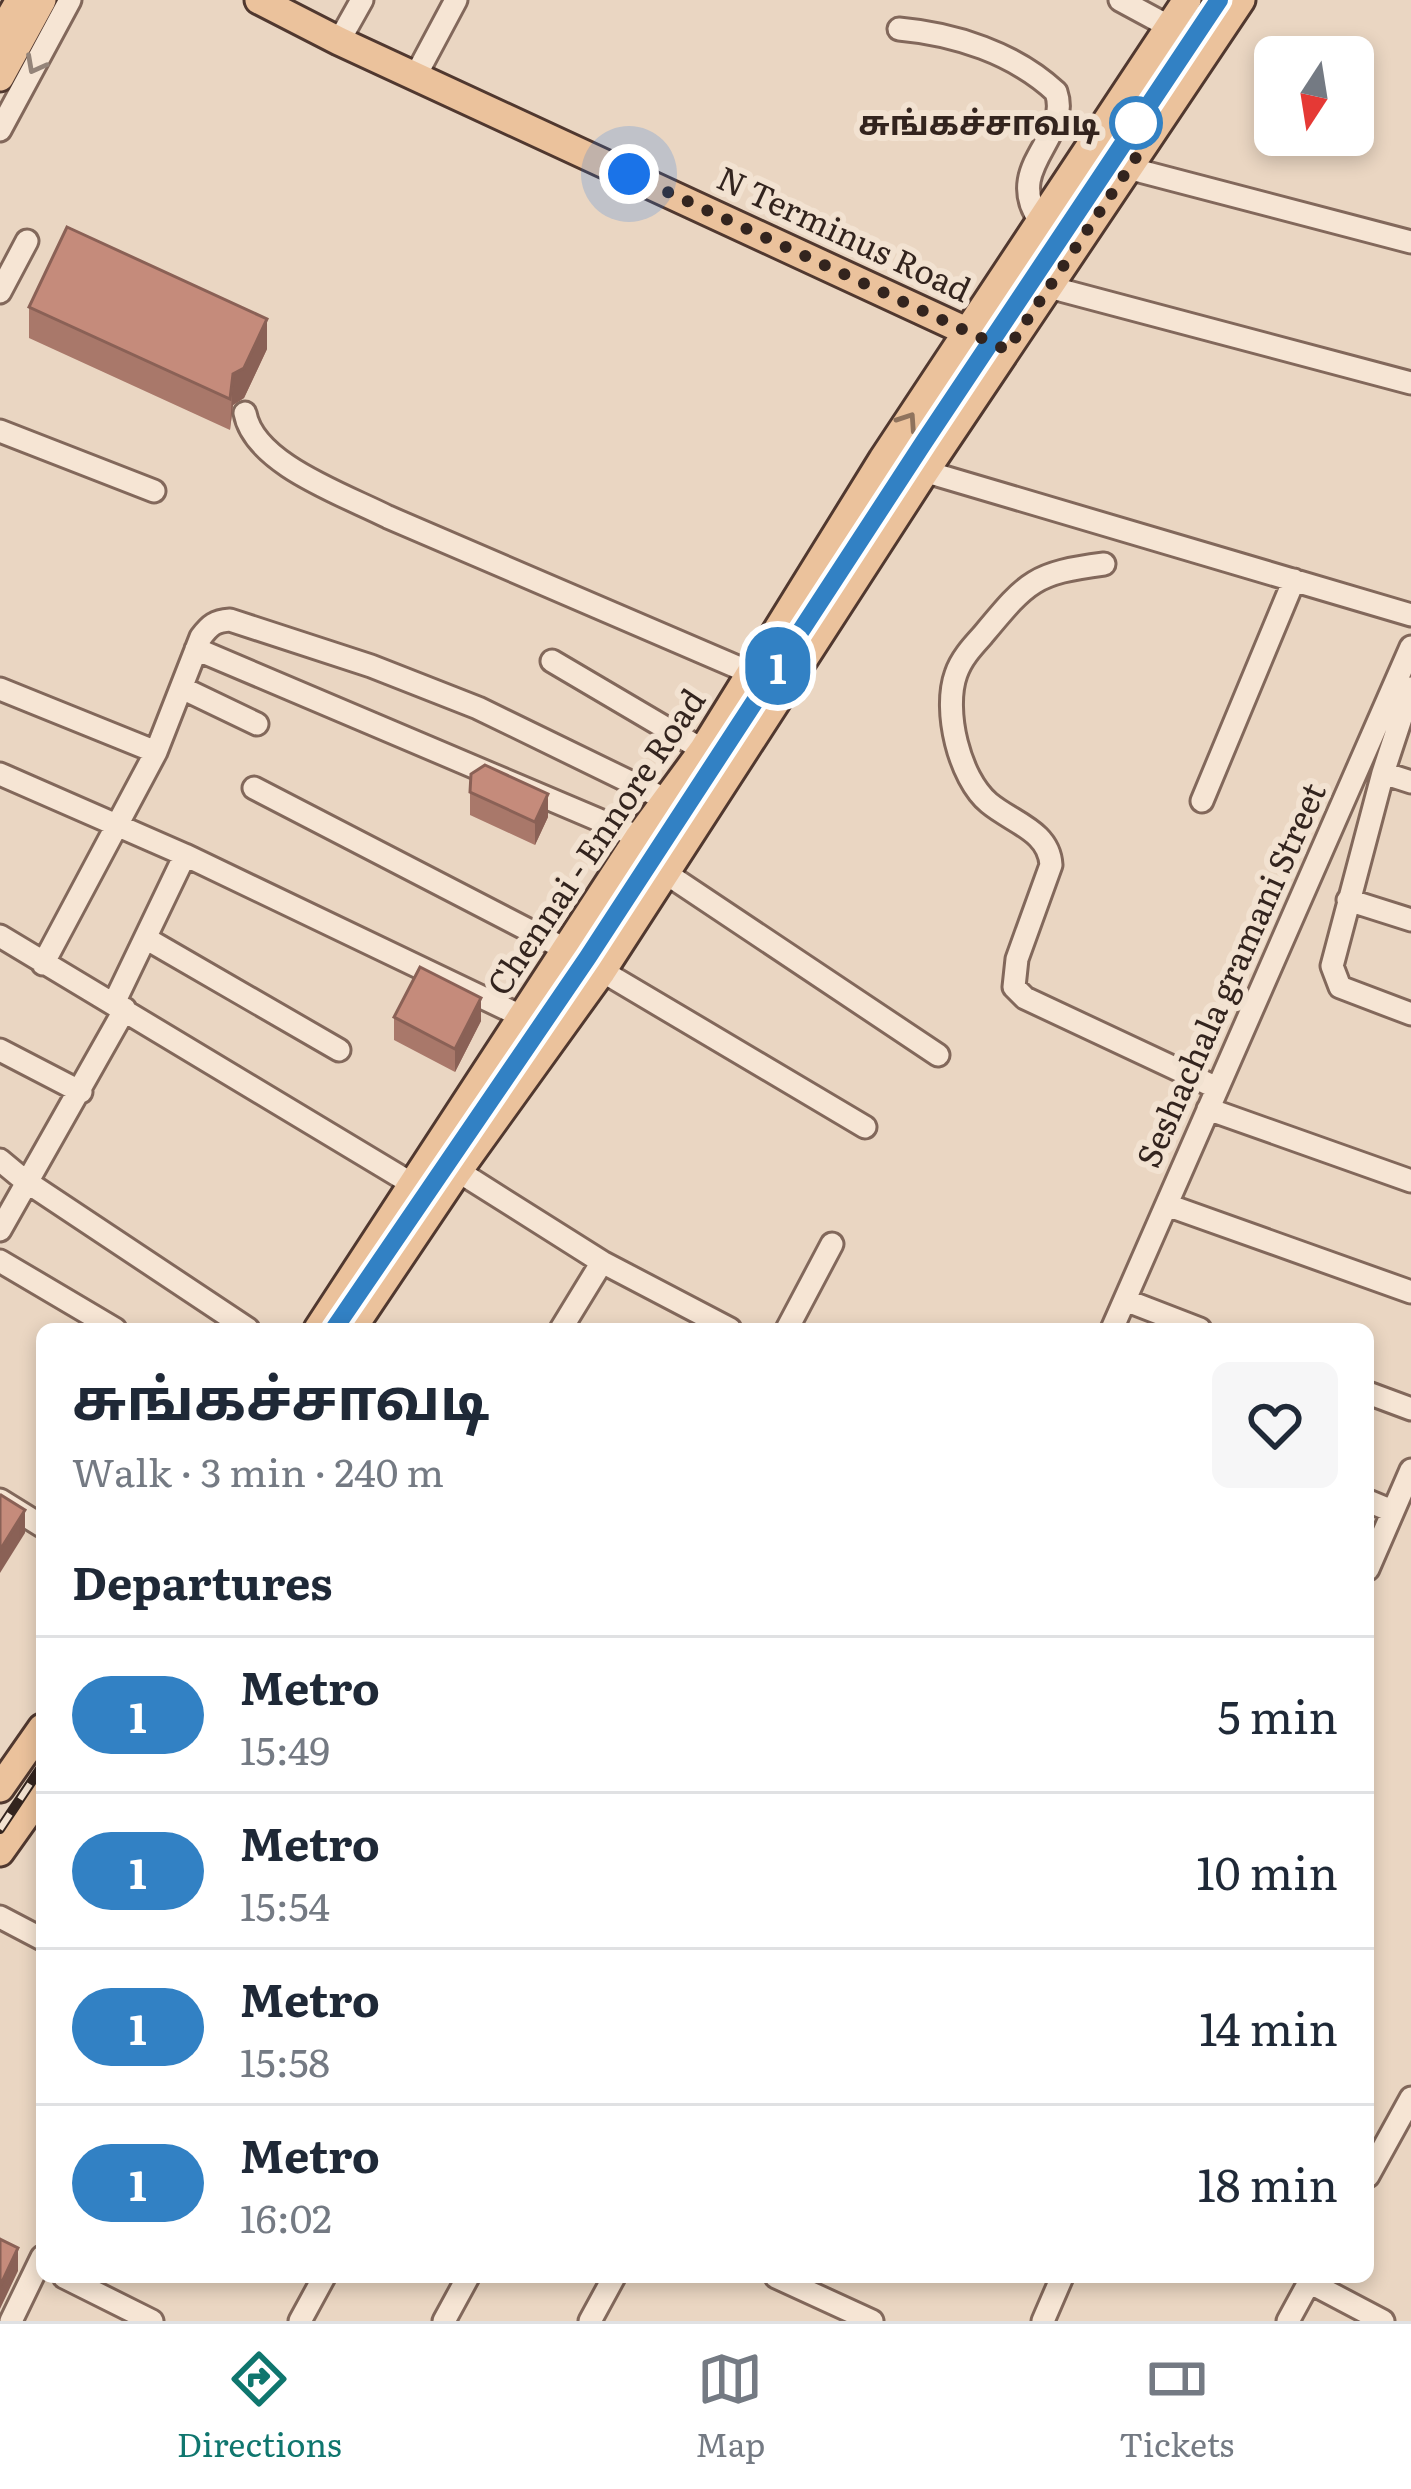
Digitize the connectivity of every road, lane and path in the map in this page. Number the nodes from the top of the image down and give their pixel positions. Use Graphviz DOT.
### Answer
graph roads {
  1 [pos="20,0"];
  2 [pos="42,0"];
  3 [pos="70,0"];
  4 [pos="259,0"];
  5 [pos="362,0"];
  6 [pos="456,0"];
  7 [pos="1120,0"];
  8 [pos="1187,0"];
  9 [pos="1241,0"];
  10 [pos="1170,27"];
  11 [pos="899,28"];
  12 [pos="0,35"];
  13 [pos="339,41"];
  14 [pos="416,75"];
  15 [pos="0,77"];
  16 [pos="0,130"];
  17 [pos="1129,168"];
  18 [pos="1040,221"];
  19 [pos="28,241"];
  20 [pos="1411,242"];
  21 [pos="1049,287"];
  22 [pos="0,292"];
  23 [pos="969,332"];
  24 [pos="1007,350"];
  25 [pos="1411,383"];
  26 [pos="245,413"];
  27 [pos="0,431"];
  28 [pos="883,459"];
  29 [pos="924,473"];
  30 [pos="154,491"];
  31 [pos="1104,564"];
  32 [pos="1294,580"];
  33 [pos="1411,615"];
  34 [pos="1411,646"];
  35 [pos="196,649"];
  36 [pos="552,661"];
  37 [pos="751,673"];
  38 [pos="182,688"];
  39 [pos="1411,688"];
  40 [pos="0,689"];
  41 [pos="257,724"];
  42 [pos="703,750"];
  43 [pos="156,752"];
  44 [pos="1383,773"];
  45 [pos="0,774"];
  46 [pos="1411,782"];
  47 [pos="254,788"];
  48 [pos="667,800"];
  49 [pos="1202,801"];
  50 [pos="116,827"];
  51 [pos="639,837"];
  52 [pos="185,855"];
  53 [pos="664,872"];
  54 [pos="1348,900"];
  55 [pos="1411,920"];
  56 [pos="0,936"];
  57 [pos="147,939"];
  58 [pos="567,950"];
  59 [pos="43,964"];
  60 [pos="602,971"];
  61 [pos="120,1006"];
  62 [pos="1411,1014"];
  63 [pos="521,1016"];
  64 [pos="0,1050"];
  65 [pos="339,1050"];
  66 [pos="938,1055"];
  67 [pos="81,1092"];
  68 [pos="1213,1099"];
  69 [pos="865,1127"];
  70 [pos="0,1160"];
  71 [pos="458,1171"];
  72 [pos="1411,1181"];
  73 [pos="28,1183"];
  74 [pos="414,1185"];
  75 [pos="1167,1205"];
  76 [pos="0,1230"];
  77 [pos="832,1244"];
  78 [pos="0,1261"];
  79 [pos="602,1262"];
  80 [pos="1411,1292"];
  81 [pos="1125,1300"];
  82 [pos="105,1323"];
  83 [pos="239,1323"];
  84 [pos="322,1323"];
  85 [pos="356,1323"];
  86 [pos="568,1323"];
  87 [pos="719,1323"];
  88 [pos="790,1323"];
  89 [pos="1115,1323"];
  90 [pos="1184,1323"];
  91 [pos="1374,1395"];
  92 [pos="1411,1409"];
  93 [pos="1411,1470"];
  94 [pos="0,1500"];
  95 [pos="1374,1504"];
  96 [pos="1392,1511"];
  97 [pos="36,1522"];
  98 [pos="1374,1554"];
  99 [pos="36,1737"];
  100 [pos="0,1789"];
  101 [pos="36,1801"];
  102 [pos="0,1852"];
  103 [pos="0,1917"];
  104 [pos="36,1936"];
  105 [pos="1411,2098"];
  106 [pos="1374,2165"];
  107 [pos="35,2260"];
  108 [pos="76,2283"];
  109 [pos="321,2283"];
  110 [pos="465,2283"];
  111 [pos="611,2283"];
  112 [pos="789,2283"];
  113 [pos="1059,2283"];
  114 [pos="1308,2283"];
  115 [pos="1315,2283"];
  116 [pos="11,2321"];
  117 [pos="152,2321"];
  118 [pos="300,2321"];
  119 [pos="444,2321"];
  120 [pos="590,2321"];
  121 [pos="872,2321"];
  122 [pos="1043,2321"];
  123 [pos="1288,2321"];
  124 [pos="1382,2321"];
  1 -- 12 [label="main road"];
  2 -- 15 [label="main road"];
  3 -- 16 [label="street, one-way"];
  4 -- 13 [label="main road, N Terminus Road"];
  5 -- 13 [label="street"];
  6 -- 14 [label="street"];
  7 -- 10 [label="street"];
  8 -- 10 [label="main road, Chennai - Ennore Road"];
  9 -- 17 [label="main road"];
  10 -- 18 [label="main road, Chennai - Ennore Road"];
  11 -- 18 [label="street"];
  13 -- 14 [label="main road, N Terminus Road"];
  14 -- 23 [label="main road, N Terminus Road"];
  17 -- 20 [label="street"];
  17 -- 21 [label="main road"];
  18 -- 23 [label="main road, Chennai - Ennore Road"];
  19 -- 22 [label="street"];
  21 -- 24 [label="main road"];
  21 -- 25 [label="street"];
  23 -- 24 [label="main road, N Terminus Road"];
  28 -- 23 [label="main road, Chennai - Ennore Road, one-way"];
  24 -- 29 [label="main road"];
  26 -- 37 [label="street"];
  27 -- 30 [label="street"];
  28 -- 29 [label="street"];
  28 -- 37 [label="main road, Chennai - Ennore Road"];
  29 -- 32 [label="street"];
  29 -- 53 [label="main road"];
  31 -- 68 [label="street"];
  32 -- 33 [label="street"];
  32 -- 49 [label="street"];
  34 -- 68 [label="street, Seshachala gramani Street"];
  35 -- 38 [label="street"];
  35 -- 48 [label="street"];
  35 -- 51 [label="street"];
  36 -- 42 [label="street"];
  37 -- 42 [label="main road, Chennai - Ennore Road"];
  38 -- 41 [label="street"];
  38 -- 43 [label="street"];
  39 -- 44 [label="street"];
  40 -- 43 [label="street"];
  42 -- 48 [label="main road, Chennai - Ennore Road"];
  43 -- 50 [label="street"];
  44 -- 46 [label="street"];
  44 -- 54 [label="street"];
  45 -- 50 [label="street"];
  47 -- 58 [label="street"];
  48 -- 51 [label="main road, Chennai - Ennore Road"];
  50 -- 52 [label="street"];
  50 -- 59 [label="street"];
  51 -- 58 [label="main road, Chennai - Ennore Road"];
  52 -- 57 [label="street"];
  52 -- 63 [label="street"];
  53 -- 60 [label="main road"];
  53 -- 66 [label="street"];
  54 -- 55 [label="street"];
  54 -- 62 [label="street"];
  56 -- 59 [label="street"];
  57 -- 61 [label="street"];
  57 -- 65 [label="street"];
  58 -- 63 [label="main road, Chennai - Ennore Road"];
  59 -- 61 [label="street"];
  60 -- 69 [label="street"];
  60 -- 71 [label="main road"];
  61 -- 67 [label="street"];
  61 -- 74 [label="street"];
  63 -- 74 [label="main road, Chennai - Ennore Road"];
  64 -- 67 [label="street"];
  67 -- 73 [label="street"];
  68 -- 72 [label="street"];
  68 -- 75 [label="street, Seshachala gramani Street"];
  70 -- 73 [label="street"];
  71 -- 79 [label="street"];
  71 -- 85 [label="main road"];
  73 -- 76 [label="street"];
  73 -- 83 [label="street"];
  74 -- 84 [label="main road, Chennai - Ennore Road"];
  75 -- 80 [label="street"];
  75 -- 81 [label="street, Seshachala gramani Street"];
  77 -- 88 [label="street"];
  78 -- 82 [label="street"];
  79 -- 86 [label="street"];
  79 -- 87 [label="street"];
  81 -- 89 [label="street, Seshachala gramani Street"];
  81 -- 90 [label="street"];
  91 -- 92 [label="street"];
  93 -- 96 [label="street"];
  94 -- 97 [label="street"];
  95 -- 96 [label="street"];
  96 -- 98 [label="street"];
  99 -- 100 [label="main road"];
  101 -- 102 [label="main road"];
  103 -- 104 [label="street"];
  105 -- 106 [label="street"];
  107 -- 116 [label="street"];
  108 -- 117 [label="street"];
  109 -- 118 [label="street"];
  110 -- 119 [label="street"];
  111 -- 120 [label="street"];
  112 -- 121 [label="street"];
  113 -- 122 [label="street"];
  114 -- 123 [label="street"];
  115 -- 124 [label="street"];
}
